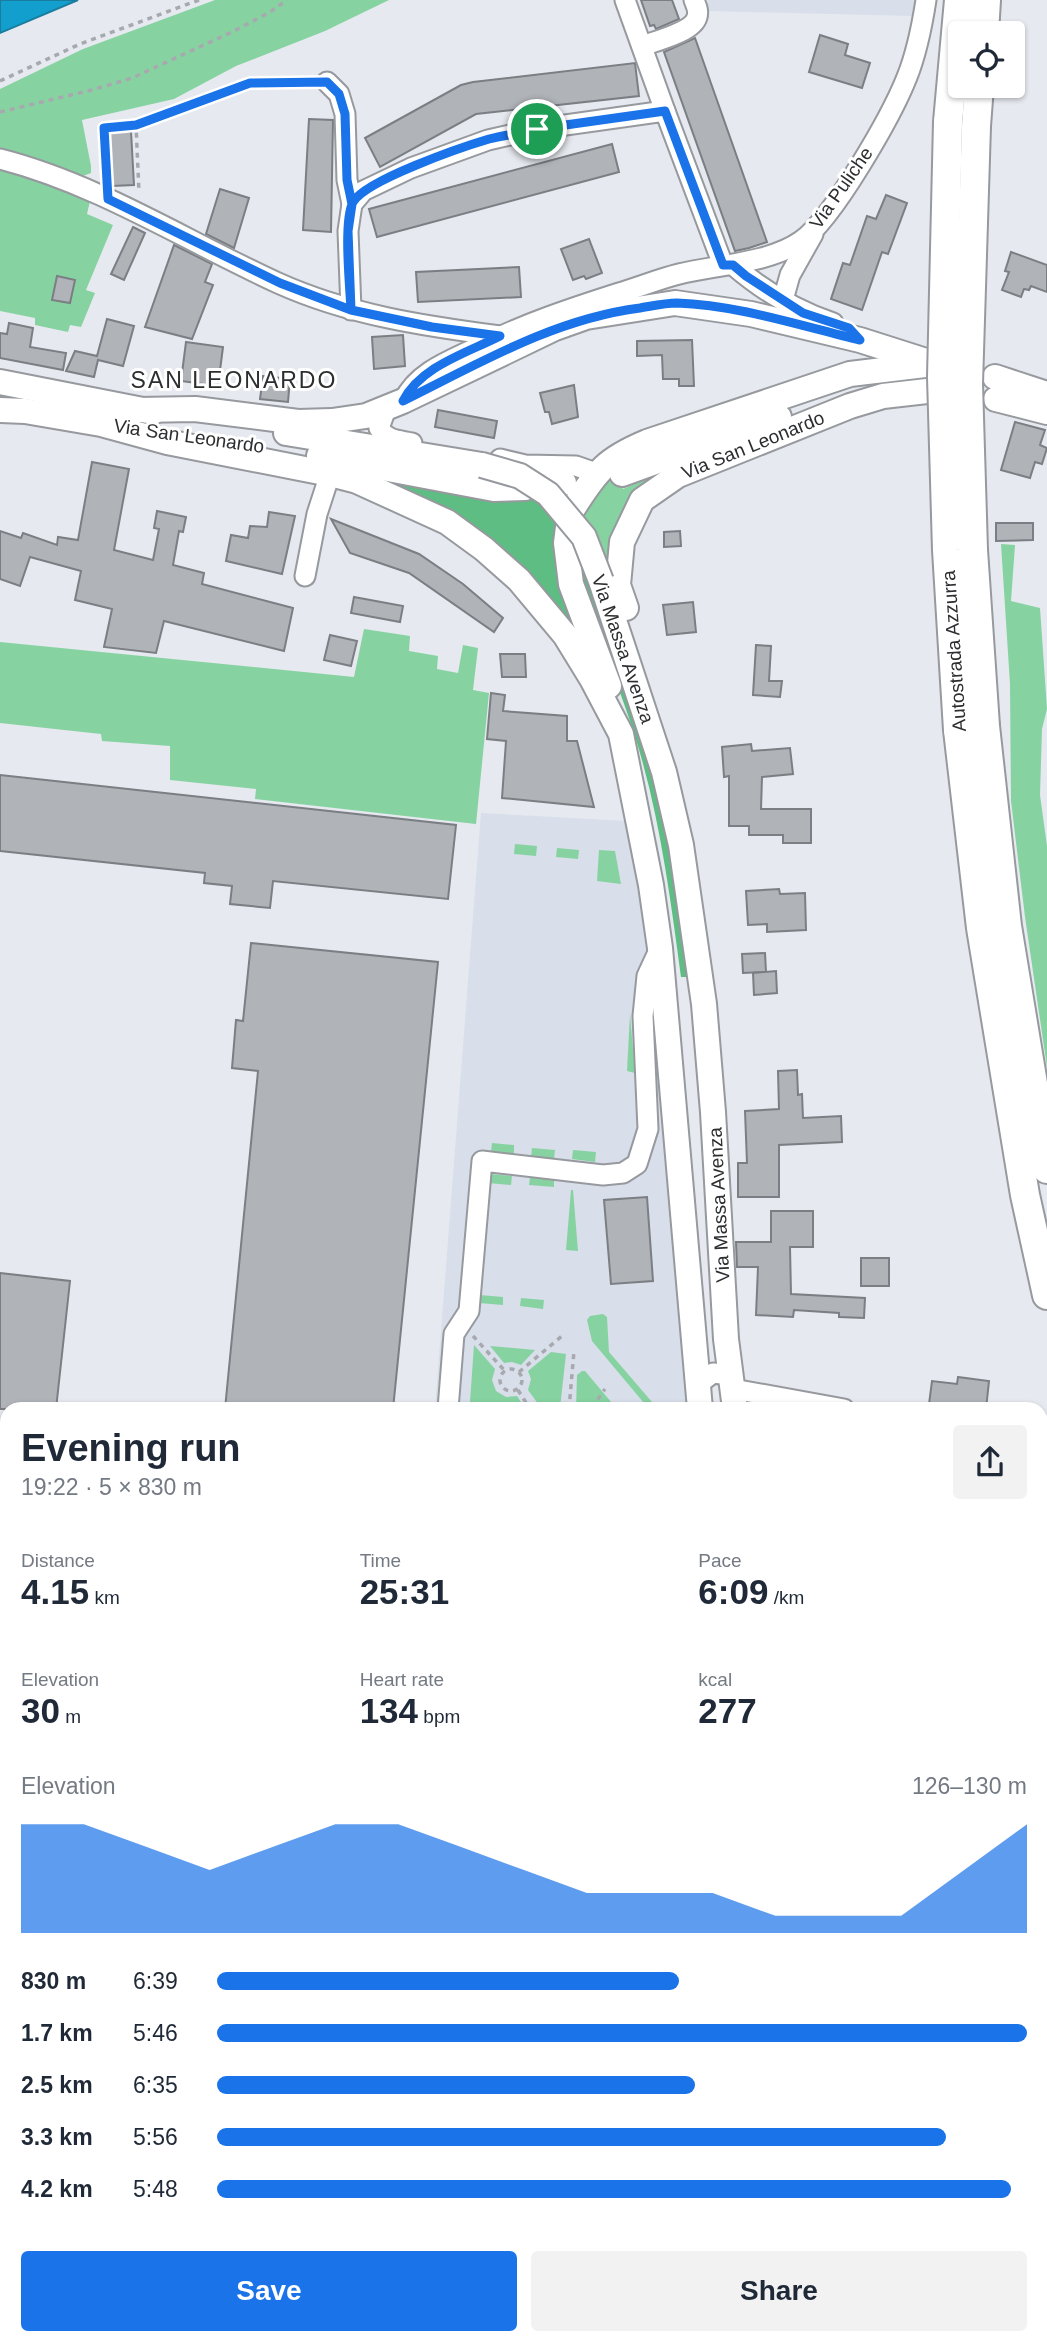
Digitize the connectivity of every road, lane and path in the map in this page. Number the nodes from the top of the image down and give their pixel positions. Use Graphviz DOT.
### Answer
graph roads {
  1 [pos="199,0"];
  2 [pos="287,0"];
  3 [pos="625,0"];
  4 [pos="694,0"];
  5 [pos="926,0"];
  6 [pos="959,0"];
  7 [pos="986,0"];
  8 [pos="985,21"];
  9 [pos="642,46"];
  10 [pos="0,81"];
  11 [pos="327,82"];
  12 [pos="978,98"];
  13 [pos="665,111"];
  14 [pos="0,113"];
  15 [pos="136,125"];
  16 [pos="0,159"];
  17 [pos="108,199"];
  18 [pos="352,204"];
  19 [pos="140,215"];
  20 [pos="816,228"];
  21 [pos="728,265"];
  22 [pos="783,300"];
  23 [pos="351,310"];
  24 [pos="500,336"];
  25 [pos="860,340"];
  26 [pos="927,374"];
  27 [pos="0,382"];
  28 [pos="1047,394"];
  29 [pos="0,401"];
  30 [pos="394,405"];
  31 [pos="0,410"];
  32 [pos="138,410"];
  33 [pos="1047,412"];
  34 [pos="65,418"];
  35 [pos="101,424"];
  36 [pos="596,473"];
  37 [pos="330,474"];
  38 [pos="622,474"];
  39 [pos="526,488"];
  40 [pos="305,576"];
  41 [pos="971,728"];
  42 [pos="621,734"];
  43 [pos="660,948"];
  44 [pos="704,1004"];
  45 [pos="1047,1168"];
  46 [pos="1047,1295"];
  47 [pos="562,1336"];
  48 [pos="470,1347"];
  49 [pos="574,1351"];
  50 [pos="505,1371"];
  51 [pos="519,1371"];
  52 [pos="518,1390"];
  53 [pos="605,1390"];
  54 [pos="717,1399"];
  55 [pos="449,1402"];
  56 [pos="526,1402"];
  57 [pos="570,1402"];
  58 [pos="596,1402"];
  59 [pos="755,1402"];
  1 -- 10 [label="path"];
  2 -- 14 [label="path"];
  3 -- 9 [label="street"];
  4 -- 9 [label="street"];
  5 -- 20 [label="street, Via Puliche"];
  6 -- 41 [label="highway, Autostrada Azzurra, bridge"];
  7 -- 8 [label="highway"];
  9 -- 13 [label="street"];
  11 -- 15 [label="path"];
  11 -- 18 [label="street"];
  12 -- 41 [label="highway, Autostrada Azzurra, bridge"];
  13 -- 18 [label="street"];
  13 -- 21 [label="street"];
  15 -- 17 [label="path"];
  15 -- 19 [label="path"];
  16 -- 17 [label="street"];
  17 -- 19 [label="street"];
  18 -- 23 [label="street"];
  19 -- 23 [label="street"];
  20 -- 21 [label="street, Via Puliche"];
  20 -- 22 [label="street"];
  21 -- 22 [label="street"];
  21 -- 24 [label="street, Via Puliche"];
  22 -- 25 [label="street"];
  23 -- 24 [label="street"];
  24 -- 30 [label="street, Via Puliche"];
  25 -- 26 [label="main road, Via San Leonardo"];
  25 -- 30 [label="main road, Via San Leonardo"];
  26 -- 36 [label="main road, Via San Leonardo"];
  26 -- 38 [label="main road, Via San Leonardo"];
  26 -- 44 [label="main road, Via San Leonardo"];
  27 -- 32 [label="main road, Via Massa Avenza"];
  28 -- 33 [label="main road"];
  29 -- 34 [label="main road, Via Massa Avenza"];
  30 -- 32 [label="main road, Via San Leonardo"];
  30 -- 36 [label="street"];
  31 -- 34 [label="main road, Via Massa Avenza"];
  32 -- 44 [label="main road, Via Massa Avenza, bridge"];
  34 -- 35 [label="main road, Via Massa Avenza"];
  35 -- 37 [label="main road, Via Massa Avenza"];
  35 -- 39 [label="main road, Via San Leonardo"];
  36 -- 42 [label="main road, Via San Leonardo"];
  37 -- 40 [label="street"];
  37 -- 42 [label="main road, Via Massa Avenza"];
  41 -- 45 [label="highway, Autostrada Azzurra"];
  41 -- 46 [label="highway, Autostrada Azzurra"];
  42 -- 43 [label="main road, Via Massa Avenza"];
  43 -- 54 [label="main road, Via Massa Avenza"];
  43 -- 55 [label="street"];
  44 -- 54 [label="main road, Via Massa Avenza"];
  47 -- 51 [label="path"];
  48 -- 50 [label="path"];
  49 -- 57 [label="path"];
  50 -- 51 [label="path"];
  50 -- 52 [label="path"];
  51 -- 52 [label="path"];
  52 -- 56 [label="path"];
  53 -- 58 [label="path"];
  54 -- 59 [label="street"];
}
